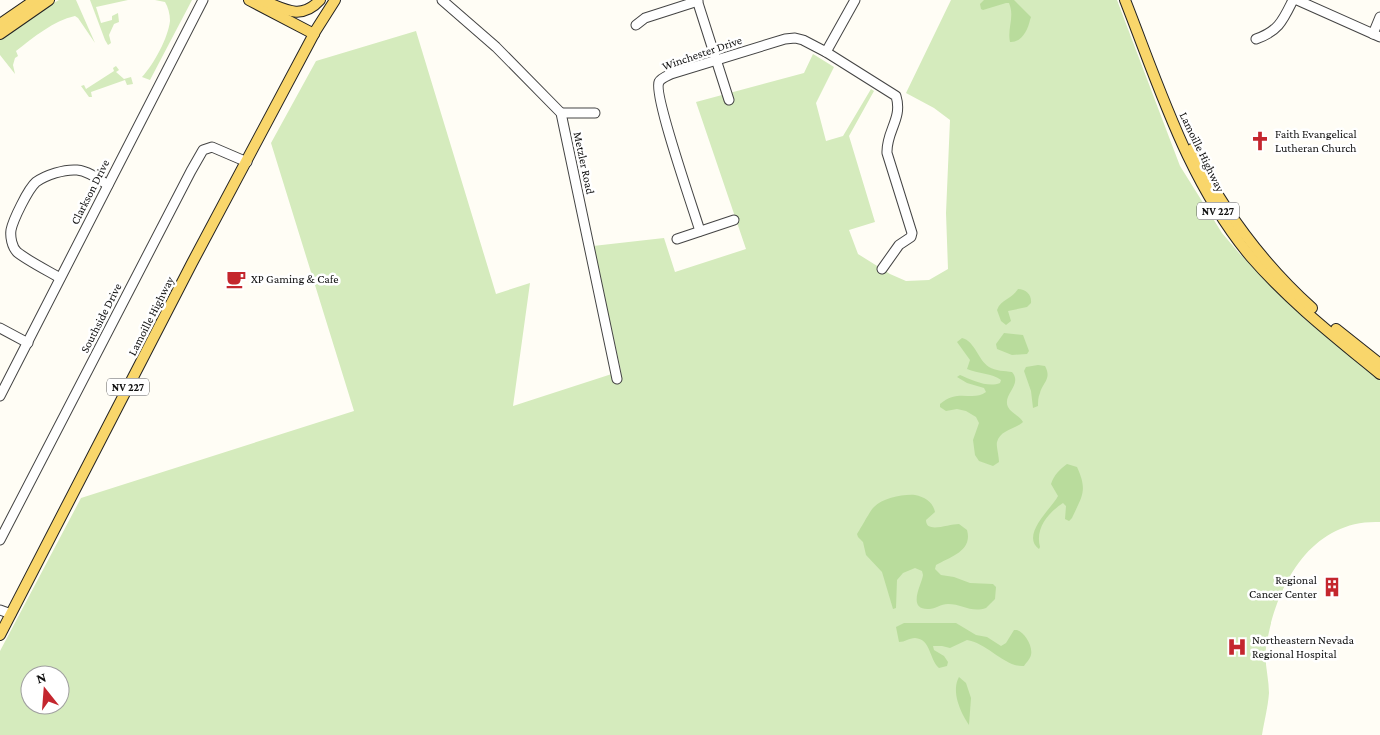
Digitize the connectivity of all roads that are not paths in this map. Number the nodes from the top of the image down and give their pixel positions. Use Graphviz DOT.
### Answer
graph roads {
  1 [pos="35,0"];
  2 [pos="49,0"];
  3 [pos="203,0"];
  4 [pos="249,0"];
  5 [pos="262,0"];
  6 [pos="321,0"];
  7 [pos="335,0"];
  8 [pos="442,0"];
  9 [pos="855,0"];
  10 [pos="1125,0"];
  11 [pos="1132,0"];
  12 [pos="1293,0"];
  13 [pos="1297,0"];
  14 [pos="698,1"];
  15 [pos="1380,17"];
  16 [pos="0,24"];
  17 [pos="636,25"];
  18 [pos="315,32"];
  19 [pos="0,34"];
  20 [pos="1376,36"];
  21 [pos="1256,39"];
  22 [pos="826,52"];
  23 [pos="716,60"];
  24 [pos="729,100"];
  25 [pos="561,113"];
  26 [pos="595,113"];
  27 [pos="247,162"];
  28 [pos="108,185"];
  29 [pos="734,220"];
  30 [pos="700,231"];
  31 [pos="677,239"];
  32 [pos="882,269"];
  33 [pos="60,278"];
  34 [pos="0,328"];
  35 [pos="28,343"];
  36 [pos="1380,364"];
  37 [pos="1380,374"];
  38 [pos="617,379"];
  39 [pos="0,396"];
  40 [pos="0,540"];
  41 [pos="0,610"];
  42 [pos="11,614"];
  43 [pos="0,635"];
  1 -- 16 [label="main road"];
  2 -- 19 [label="main road"];
  3 -- 28 [label="street, Clarkson Drive"];
  4 -- 18 [label="main road"];
  5 -- 6 [label="main road"];
  5 -- 18 [label="main road"];
  6 -- 18 [label="main road, Lamoille Highway / NV 227"];
  7 -- 18 [label="main road, Lamoille Highway / NV 227"];
  8 -- 25 [label="street"];
  9 -- 22 [label="street"];
  10 -- 37 [label="main road, Lamoille Highway / NV 227"];
  11 -- 36 [label="main road, Lamoille Highway / NV 227"];
  12 -- 21 [label="street"];
  13 -- 20 [label="street"];
  14 -- 17 [label="street"];
  14 -- 23 [label="street"];
  15 -- 20 [label="street"];
  18 -- 27 [label="main road, Lamoille Highway / NV 227"];
  22 -- 23 [label="street, Winchester Drive"];
  22 -- 32 [label="street, Winchester Drive"];
  23 -- 24 [label="street"];
  23 -- 30 [label="street, Winchester Drive"];
  25 -- 26 [label="street"];
  25 -- 38 [label="street, Metzler Road"];
  27 -- 40 [label="street, Southside Drive"];
  27 -- 42 [label="main road, Lamoille Highway / NV 227"];
  28 -- 33 [label="street, Clarkson Drive"];
  28 -- 33 [label="street"];
  29 -- 30 [label="street"];
  30 -- 31 [label="street"];
  33 -- 35 [label="street, Clarkson Drive"];
  34 -- 35 [label="street"];
  35 -- 39 [label="street, Clarkson Drive"];
  41 -- 42 [label="street"];
  42 -- 43 [label="main road, NV 227"];
}
